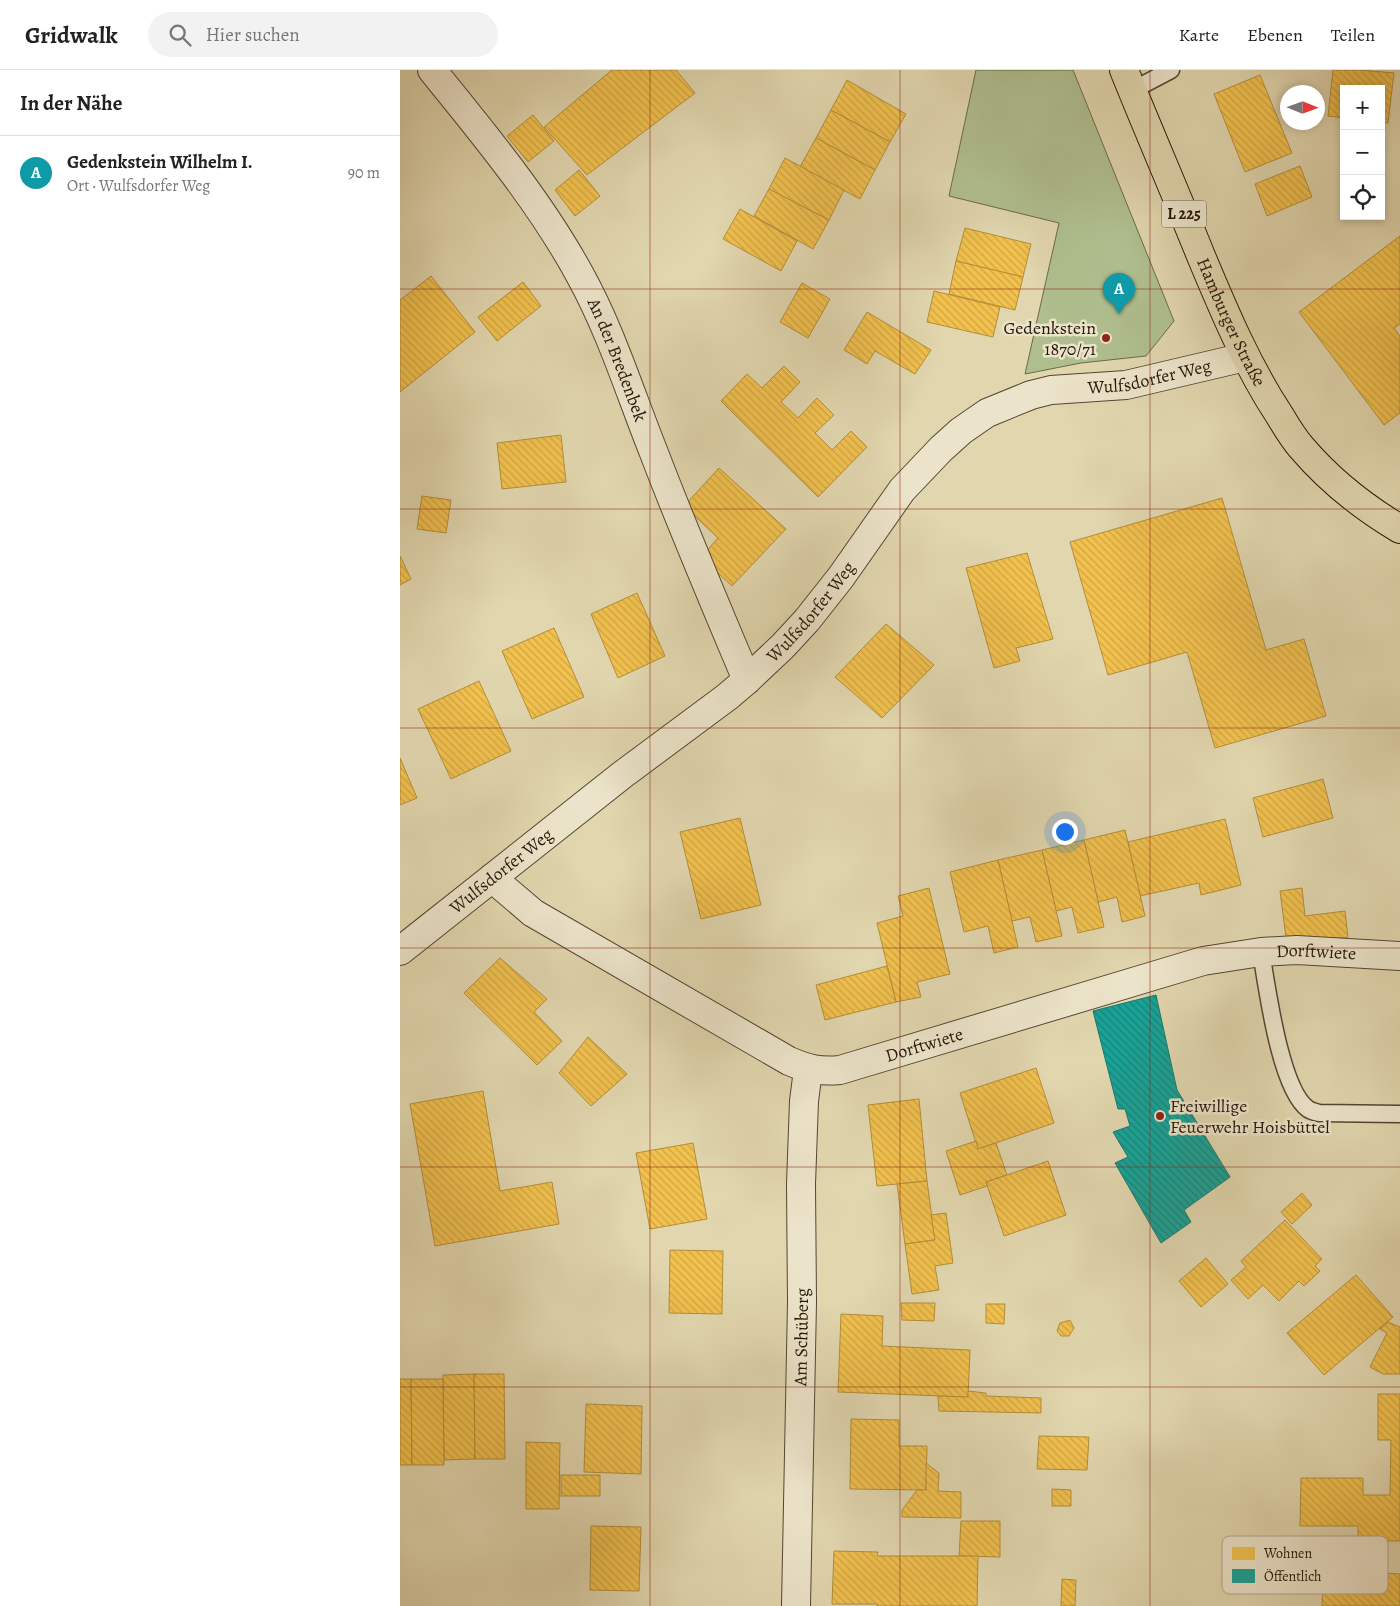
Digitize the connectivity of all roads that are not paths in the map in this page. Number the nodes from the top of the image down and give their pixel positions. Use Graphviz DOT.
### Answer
graph roads {
  1 [pos="432,70"];
  2 [pos="1171,70"];
  3 [pos="1128,80"];
  4 [pos="1245,357"];
  5 [pos="1400,529"];
  6 [pos="747,680"];
  7 [pos="492,878"];
  8 [pos="400,951"];
  9 [pos="1261,952"];
  10 [pos="1400,956"];
  11 [pos="808,1070"];
  12 [pos="1400,1114"];
  13 [pos="796,1606"];
  1 -- 6 [label="street, An der Bredenbek"];
  2 -- 3 [label="lane"];
  3 -- 4 [label="main road, Hamburger Straße / L 225"];
  4 -- 5 [label="main road, Hamburger Straße / L 225"];
  4 -- 6 [label="street, Wulfsdorfer Weg"];
  6 -- 7 [label="street, Wulfsdorfer Weg"];
  7 -- 8 [label="street, Wulfsdorfer Weg"];
  7 -- 11 [label="street, Dorftwiete"];
  9 -- 10 [label="street, Dorftwiete"];
  9 -- 11 [label="street, Dorftwiete"];
  9 -- 12 [label="lane"];
  11 -- 13 [label="street, Am Schüberg"];
}
